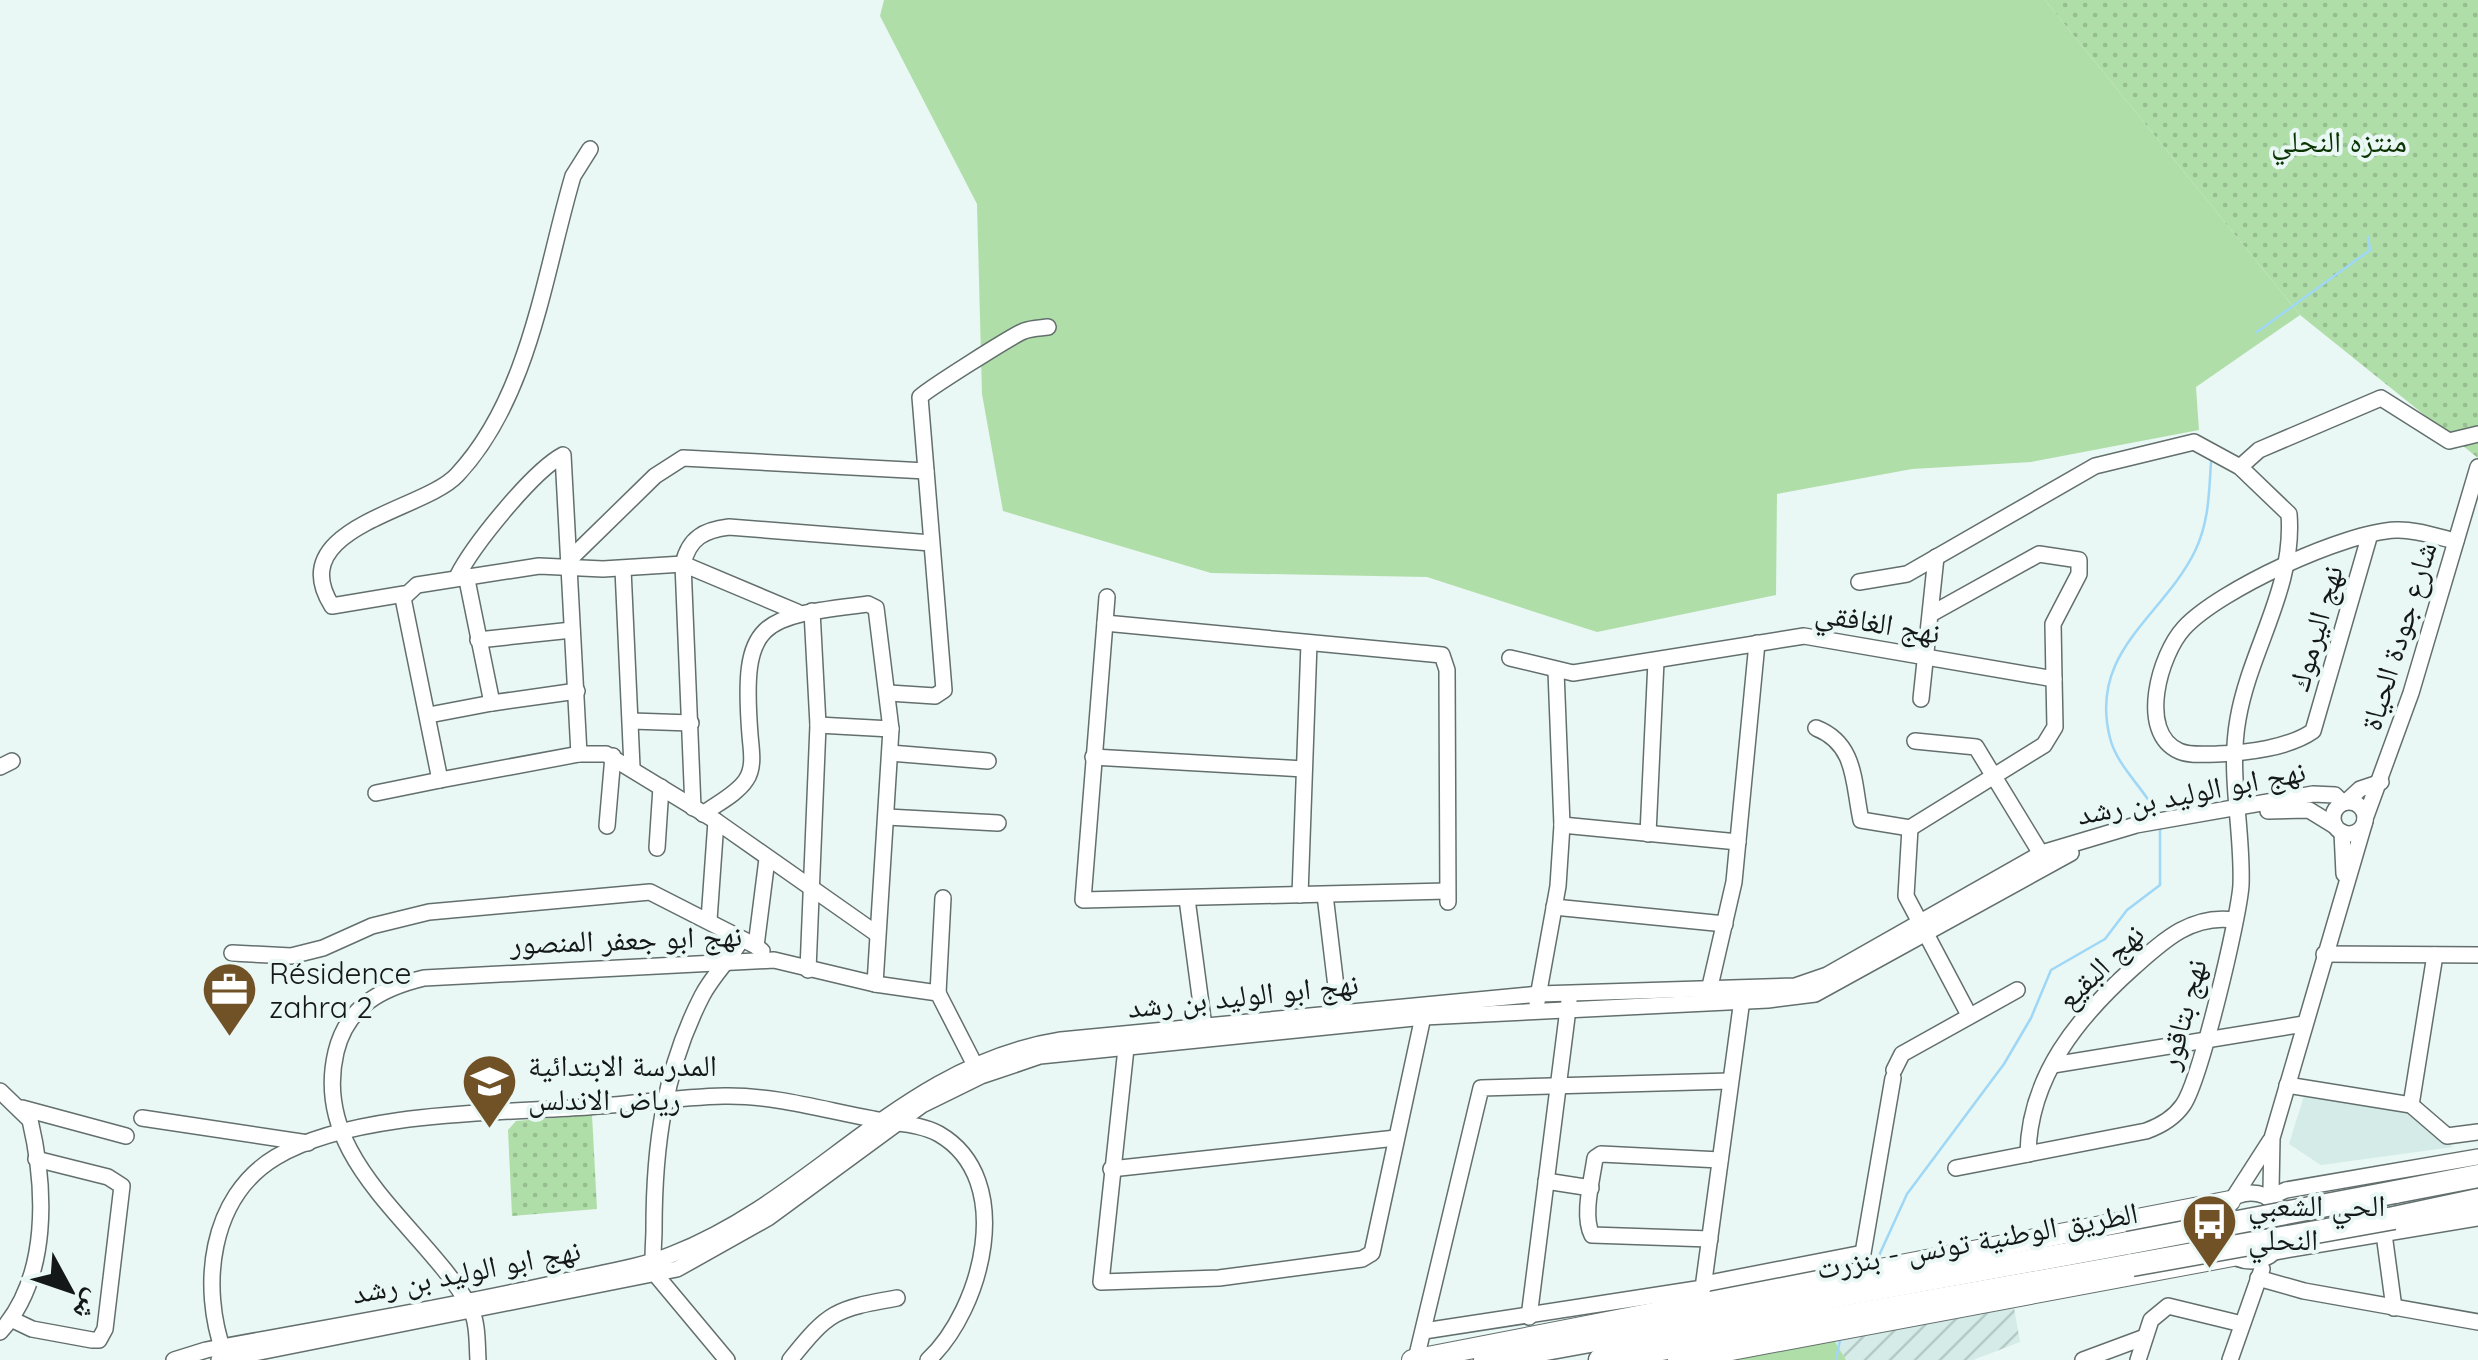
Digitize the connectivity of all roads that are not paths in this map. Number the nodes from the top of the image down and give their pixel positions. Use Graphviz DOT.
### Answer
graph roads {
  1 [pos="590,148"];
  2 [pos="1048,327"];
  3 [pos="2478,434"];
  4 [pos="2240,466"];
  5 [pos="2478,467"];
  6 [pos="926,471"];
  7 [pos="2370,534"];
  8 [pos="2456,541"];
  9 [pos="931,543"];
  10 [pos="1936,557"];
  11 [pos="569,563"];
  12 [pos="683,564"];
  13 [pos="2285,568"];
  14 [pos="623,569"];
  15 [pos="461,576"];
  16 [pos="1860,582"];
  17 [pos="404,594"];
  18 [pos="1107,597"];
  19 [pos="804,612"];
  20 [pos="1931,614"];
  21 [pos="1105,624"];
  22 [pos="572,630"];
  23 [pos="478,640"];
  24 [pos="1309,643"];
  25 [pos="1758,644"];
  26 [pos="1510,658"];
  27 [pos="1926,659"];
  28 [pos="1656,661"];
  29 [pos="1556,672"];
  30 [pos="2054,679"];
  31 [pos="577,691"];
  32 [pos="889,692"];
  33 [pos="1922,699"];
  34 [pos="492,703"];
  35 [pos="429,715"];
  36 [pos="632,721"];
  37 [pos="691,723"];
  38 [pos="818,725"];
  39 [pos="891,728"];
  40 [pos="1816,728"];
  41 [pos="1916,741"];
  42 [pos="890,753"];
  43 [pos="2232,753"];
  44 [pos="579,754"];
  45 [pos="613,756"];
  46 [pos="1093,757"];
  47 [pos="988,761"];
  48 [pos="632,767"];
  49 [pos="1304,769"];
  50 [pos="1997,778"];
  51 [pos="440,780"];
  52 [pos="2381,782"];
  53 [pos="661,787"];
  54 [pos="376,793"];
  55 [pos="2345,803"];
  56 [pos="2237,811"];
  57 [pos="704,815"];
  58 [pos="887,817"];
  59 [pos="2365,820"];
  60 [pos="998,823"];
  61 [pos="1562,825"];
  62 [pos="606,826"];
  63 [pos="1910,828"];
  64 [pos="2338,829"];
  65 [pos="1648,834"];
  66 [pos="1738,842"];
  67 [pos="657,848"];
  68 [pos="2044,858"];
  69 [pos="767,859"];
  70 [pos="812,888"];
  71 [pos="1300,894"];
  72 [pos="1325,895"];
  73 [pos="943,898"];
  74 [pos="1187,899"];
  75 [pos="1554,907"];
  76 [pos="709,920"];
  77 [pos="2234,920"];
  78 [pos="1725,924"];
  79 [pos="1921,930"];
  80 [pos="877,934"];
  81 [pos="748,943"];
  82 [pos="2325,949"];
  83 [pos="232,953"];
  84 [pos="2434,954"];
  85 [pos="2478,955"];
  86 [pos="774,960"];
  87 [pos="728,963"];
  88 [pos="808,970"];
  89 [pos="875,984"];
  90 [pos="2018,990"];
  91 [pos="938,993"];
  92 [pos="1743,995"];
  93 [pos="1708,996"];
  94 [pos="1569,999"];
  95 [pos="1538,1001"];
  96 [pos="1424,1010"];
  97 [pos="1969,1015"];
  98 [pos="1340,1020"];
  99 [pos="2304,1024"];
  100 [pos="1204,1033"];
  101 [pos="2205,1041"];
  102 [pos="1127,1042"];
  103 [pos="2053,1065"];
  104 [pos="978,1070"];
  105 [pos="1730,1081"];
  106 [pos="1558,1085"];
  107 [pos="2287,1085"];
  108 [pos="0,1091"];
  109 [pos="662,1102"];
  110 [pos="2411,1105"];
  111 [pos="22,1108"];
  112 [pos="142,1118"];
  113 [pos="876,1120"];
  114 [pos="895,1123"];
  115 [pos="344,1132"];
  116 [pos="2478,1132"];
  117 [pos="126,1136"];
  118 [pos="1396,1138"];
  119 [pos="2272,1138"];
  120 [pos="312,1144"];
  121 [pos="2028,1154"];
  122 [pos="2478,1157"];
  123 [pos="36,1158"];
  124 [pos="1720,1160"];
  125 [pos="1956,1168"];
  126 [pos="1111,1169"];
  127 [pos="2478,1176"];
  128 [pos="1546,1181"];
  129 [pos="1591,1188"];
  130 [pos="2268,1197"];
  131 [pos="2231,1200"];
  132 [pos="2478,1200"];
  133 [pos="2478,1218"];
  134 [pos="2389,1226"];
  135 [pos="1710,1238"];
  136 [pos="2130,1254"];
  137 [pos="2271,1254"];
  138 [pos="2236,1258"];
  139 [pos="654,1268"];
  140 [pos="2258,1278"];
  141 [pos="1704,1284"];
  142 [pos="896,1298"];
  143 [pos="2250,1300"];
  144 [pos="470,1307"];
  145 [pos="2394,1308"];
  146 [pos="1529,1317"];
  147 [pos="2478,1322"];
  148 [pos="2242,1324"];
  149 [pos="6,1326"];
  150 [pos="1424,1331"];
  151 [pos="2145,1336"];
  152 [pos="222,1355"];
  153 [pos="1717,1357"];
  154 [pos="174,1360"];
  155 [pos="478,1360"];
  156 [pos="726,1360"];
  157 [pos="790,1360"];
  158 [pos="928,1360"];
  159 [pos="1414,1360"];
  160 [pos="1485,1360"];
  161 [pos="1600,1360"];
  162 [pos="1682,1360"];
  163 [pos="2082,1360"];
  164 [pos="2138,1360"];
  165 [pos="2230,1360"];
  1 -- 17 [label="street"];
  2 -- 6 [label="street"];
  3 -- 4 [label="street"];
  4 -- 10 [label="street, نهج بتاقور"];
  4 -- 13 [label="street, نهج بتاقور"];
  5 -- 8 [label="street, شارع جودة الحياة"];
  6 -- 9 [label="street"];
  6 -- 11 [label="street"];
  7 -- 8 [label="street, نهج اليرموك"];
  7 -- 13 [label="street, نهج اليرموك"];
  7 -- 43 [label="street, نهج اليرموك"];
  8 -- 52 [label="street, شارع جودة الحياة"];
  9 -- 12 [label="street"];
  9 -- 32 [label="street"];
  10 -- 16 [label="street, نهج بتاقور"];
  10 -- 20 [label="street"];
  11 -- 14 [label="street"];
  11 -- 15 [label="street"];
  11 -- 15 [label="street"];
  11 -- 22 [label="street"];
  12 -- 14 [label="street"];
  12 -- 19 [label="street"];
  12 -- 37 [label="street"];
  13 -- 43 [label="street, نهج بتاقور"];
  13 -- 43 [label="street, نهج اليرموك"];
  14 -- 36 [label="street"];
  15 -- 17 [label="street"];
  15 -- 23 [label="street"];
  17 -- 35 [label="street"];
  18 -- 21 [label="street"];
  19 -- 32 [label="street"];
  19 -- 38 [label="street"];
  19 -- 57 [label="street"];
  20 -- 27 [label="street"];
  20 -- 30 [label="street"];
  21 -- 24 [label="street"];
  21 -- 46 [label="street"];
  22 -- 23 [label="street"];
  22 -- 31 [label="street"];
  23 -- 34 [label="street"];
  24 -- 49 [label="street"];
  24 -- 72 [label="street"];
  25 -- 27 [label="street, نهج الغافقي"];
  25 -- 28 [label="street, نهج الغافقي"];
  25 -- 66 [label="street"];
  26 -- 29 [label="street, نهج الغافقي"];
  27 -- 30 [label="street, نهج الغافقي"];
  27 -- 33 [label="street"];
  28 -- 29 [label="street, نهج الغافقي"];
  28 -- 65 [label="street"];
  29 -- 61 [label="street"];
  30 -- 50 [label="street"];
  31 -- 34 [label="street"];
  31 -- 44 [label="street"];
  32 -- 39 [label="street"];
  34 -- 35 [label="street"];
  35 -- 51 [label="street"];
  36 -- 37 [label="street"];
  36 -- 48 [label="street"];
  37 -- 57 [label="street"];
  38 -- 39 [label="street"];
  38 -- 70 [label="street"];
  39 -- 42 [label="street"];
  40 -- 63 [label="street"];
  41 -- 50 [label="street"];
  42 -- 47 [label="street"];
  42 -- 58 [label="street"];
  43 -- 56 [label="street, نهج بتاقور"];
  44 -- 45 [label="street"];
  44 -- 51 [label="street"];
  45 -- 48 [label="street"];
  45 -- 62 [label="street"];
  46 -- 49 [label="street"];
  46 -- 74 [label="street"];
  48 -- 53 [label="street"];
  49 -- 71 [label="street"];
  50 -- 63 [label="street"];
  50 -- 68 [label="street"];
  51 -- 54 [label="street"];
  52 -- 55 [label="street, نهج ابو الوليد بن رشد"];
  52 -- 59 [label="street, شارع جودة الحياة"];
  53 -- 57 [label="street"];
  53 -- 67 [label="street"];
  55 -- 56 [label="street, نهج ابو الوليد بن رشد"];
  55 -- 59 [label="street"];
  55 -- 64 [label="street"];
  56 -- 64 [label="street, نهج ابو الوليد بن رشد"];
  56 -- 68 [label="street, نهج ابو الوليد بن رشد"];
  56 -- 77 [label="street, نهج بتاقور"];
  57 -- 69 [label="street"];
  57 -- 76 [label="street"];
  58 -- 60 [label="street"];
  58 -- 80 [label="street"];
  59 -- 64 [label="street"];
  59 -- 82 [label="street, شارع جودة الحياة"];
  61 -- 65 [label="street"];
  61 -- 75 [label="street"];
  63 -- 79 [label="street"];
  64 -- 82 [label="street, شارع جودة الحياة"];
  65 -- 66 [label="street"];
  66 -- 78 [label="street"];
  68 -- 79 [label="street, نهج ابو الوليد بن رشد"];
  69 -- 70 [label="street"];
  69 -- 81 [label="street"];
  70 -- 80 [label="street"];
  70 -- 88 [label="street"];
  71 -- 72 [label="street"];
  71 -- 74 [label="street"];
  72 -- 98 [label="street"];
  73 -- 91 [label="street"];
  74 -- 100 [label="street"];
  75 -- 78 [label="street"];
  75 -- 95 [label="street"];
  76 -- 81 [label="street"];
  76 -- 83 [label="street"];
  77 -- 101 [label="street, نهج بتاقور"];
  77 -- 103 [label="street, نهج البقيع"];
  78 -- 93 [label="street"];
  79 -- 92 [label="street, نهج ابو الوليد بن رشد"];
  79 -- 97 [label="street"];
  80 -- 89 [label="street"];
  81 -- 86 [label="street"];
  81 -- 87 [label="street"];
  82 -- 84 [label="street"];
  82 -- 99 [label="street, شارع جودة الحياة"];
  84 -- 85 [label="street"];
  84 -- 110 [label="street"];
  86 -- 87 [label="street, نهج ابو جعفر المنصور"];
  86 -- 88 [label="street, نهج ابو جعفر المنصور"];
  87 -- 109 [label="street"];
  87 -- 115 [label="street, نهج ابو جعفر المنصور"];
  88 -- 89 [label="street, نهج ابو جعفر المنصور"];
  89 -- 91 [label="street, نهج ابو جعفر المنصور"];
  90 -- 97 [label="street"];
  91 -- 104 [label="street"];
  92 -- 93 [label="street, نهج ابو الوليد بن رشد"];
  92 -- 105 [label="street"];
  93 -- 94 [label="street, نهج ابو الوليد بن رشد"];
  94 -- 95 [label="street, نهج ابو الوليد بن رشد"];
  94 -- 106 [label="street"];
  95 -- 96 [label="street, نهج ابو الوليد بن رشد"];
  96 -- 98 [label="street, نهج ابو الوليد بن رشد"];
  96 -- 118 [label="street"];
  97 -- 141 [label="street"];
  98 -- 100 [label="street, نهج ابو الوليد بن رشد"];
  99 -- 101 [label="street"];
  99 -- 107 [label="street, شارع جودة الحياة"];
  100 -- 102 [label="street, نهج ابو الوليد بن رشد"];
  101 -- 103 [label="street"];
  101 -- 121 [label="street, نهج بتاقور"];
  102 -- 104 [label="street, نهج ابو الوليد بن رشد"];
  102 -- 126 [label="street"];
  103 -- 121 [label="street, نهج البقيع"];
  104 -- 113 [label="street, نهج ابو الوليد بن رشد"];
  104 -- 114 [label="street, نهج ابو الوليد بن رشد"];
  105 -- 106 [label="street"];
  105 -- 124 [label="street"];
  106 -- 128 [label="street"];
  106 -- 150 [label="street"];
  107 -- 110 [label="street"];
  107 -- 119 [label="street, شارع جودة الحياة"];
  108 -- 111 [label="street"];
  109 -- 113 [label="street"];
  109 -- 115 [label="street"];
  109 -- 139 [label="street"];
  110 -- 116 [label="street"];
  111 -- 117 [label="street"];
  111 -- 123 [label="street"];
  112 -- 120 [label="street"];
  113 -- 114 [label="street"];
  113 -- 139 [label="street, نهج ابو الوليد بن رشد"];
  114 -- 139 [label="street, نهج ابو الوليد بن رشد"];
  114 -- 158 [label="street"];
  115 -- 120 [label="street"];
  115 -- 144 [label="street, نهج ابو جعفر المنصور"];
  118 -- 126 [label="street"];
  118 -- 126 [label="street"];
  119 -- 130 [label="street, شارع جودة الحياة"];
  119 -- 131 [label="street, شارع جودة الحياة"];
  120 -- 152 [label="street"];
  121 -- 125 [label="street, نهج بتاقور"];
  122 -- 130 [label="street"];
  123 -- 149 [label="street"];
  123 -- 149 [label="street"];
  124 -- 129 [label="street"];
  124 -- 135 [label="street"];
  127 -- 136 [label="highway, الطريق الوطنية تونس - بنزرت, bridge"];
  128 -- 129 [label="street"];
  128 -- 146 [label="street"];
  129 -- 135 [label="street"];
  130 -- 131 [label="street"];
  130 -- 137 [label="street"];
  131 -- 138 [label="street"];
  131 -- 159 [label="main road"];
  132 -- 134 [label="highway, الطريق الوطنية تونس - بنزرت"];
  133 -- 134 [label="street"];
  134 -- 136 [label="highway, الطريق الوطنية تونس - بنزرت, bridge"];
  134 -- 137 [label="street"];
  134 -- 145 [label="street"];
  135 -- 141 [label="street"];
  136 -- 160 [label="highway, الطريق الوطنية تونس - بنزرت"];
  136 -- 161 [label="highway, الطريق الوطنية تونس - بنزرت"];
  137 -- 138 [label="street"];
  137 -- 140 [label="street"];
  138 -- 143 [label="street"];
  138 -- 153 [label="main road"];
  139 -- 144 [label="street, نهج ابو الوليد بن رشد"];
  139 -- 156 [label="street"];
  140 -- 143 [label="street"];
  140 -- 145 [label="street"];
  141 -- 146 [label="street"];
  142 -- 157 [label="street"];
  143 -- 148 [label="street"];
  144 -- 152 [label="street, نهج ابو الوليد بن رشد"];
  144 -- 155 [label="street"];
  145 -- 147 [label="street"];
  146 -- 150 [label="street"];
  148 -- 151 [label="street"];
  148 -- 165 [label="street"];
  150 -- 159 [label="street"];
  151 -- 163 [label="street"];
  151 -- 164 [label="street"];
  152 -- 154 [label="street, نهج ابو الوليد بن رشد"];
  153 -- 162 [label="main road"];
}
